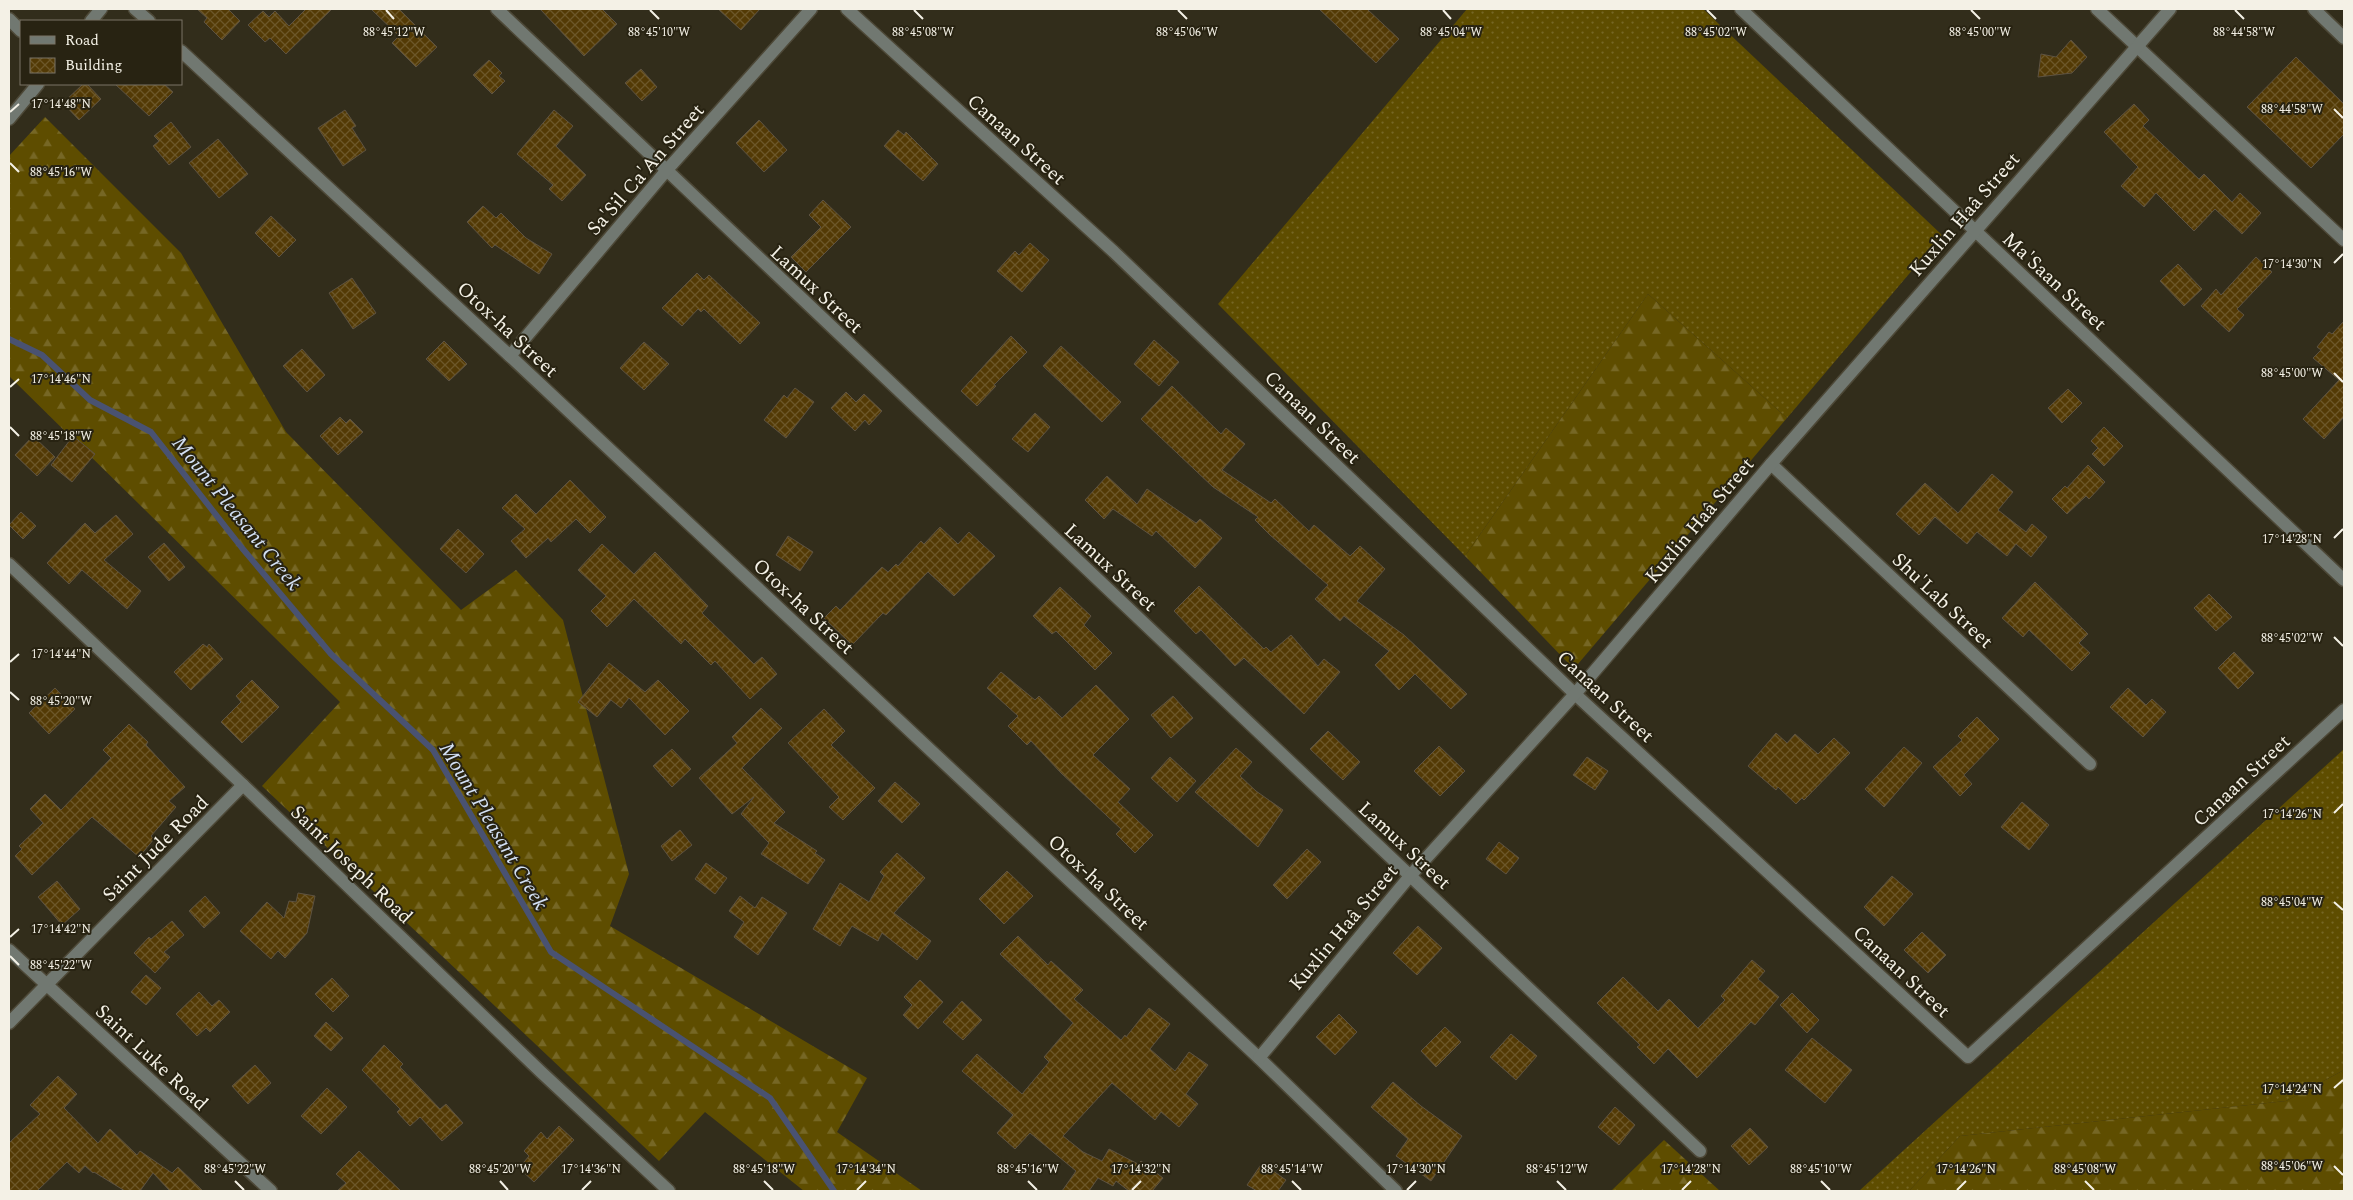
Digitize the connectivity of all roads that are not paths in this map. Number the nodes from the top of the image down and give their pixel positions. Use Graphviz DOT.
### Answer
graph roads {
  1 [pos="101,9"];
  2 [pos="135,9"];
  3 [pos="497,9"];
  4 [pos="811,9"];
  5 [pos="847,9"];
  6 [pos="1741,9"];
  7 [pos="2097,9"];
  8 [pos="2170,9"];
  9 [pos="2314,9"];
  10 [pos="9,19"];
  11 [pos="92,20"];
  12 [pos="148,20"];
  13 [pos="20,29"];
  14 [pos="2344,38"];
  15 [pos="2136,46"];
  16 [pos="182,53"];
  17 [pos="37,85"];
  18 [pos="9,119"];
  19 [pos="666,172"];
  20 [pos="1974,231"];
  21 [pos="2344,240"];
  22 [pos="510,356"];
  23 [pos="1770,464"];
  24 [pos="9,564"];
  25 [pos="2344,580"];
  26 [pos="1575,694"];
  27 [pos="2344,710"];
  28 [pos="2090,764"];
  29 [pos="243,785"];
  30 [pos="1410,876"];
  31 [pos="9,950"];
  32 [pos="45,984"];
  33 [pos="9,1023"];
  34 [pos="1259,1058"];
  35 [pos="1700,1152"];
  36 [pos="271,1191"];
  37 [pos="669,1191"];
  38 [pos="1396,1191"];
  1 -- 11 [label="street"];
  2 -- 12 [label="street"];
  3 -- 19 [label="street, Lamux Street"];
  4 -- 19 [label="street, Sa'Sil Ca'An Street"];
  5 -- 26 [label="street, Canaan Street"];
  6 -- 20 [label="street, Ma'Saan Street"];
  7 -- 15 [label="street"];
  8 -- 15 [label="street, Kuxlin Haâ Street"];
  9 -- 14 [label="street"];
  10 -- 13 [label="street"];
  15 -- 20 [label="street, Kuxlin Haâ Street"];
  15 -- 21 [label="street"];
  16 -- 22 [label="street, Otox-ha Street"];
  17 -- 18 [label="street"];
  19 -- 22 [label="street, Sa'Sil Ca'An Street"];
  19 -- 30 [label="street, Lamux Street"];
  20 -- 23 [label="street, Kuxlin Haâ Street"];
  20 -- 25 [label="street, Ma'Saan Street"];
  22 -- 34 [label="street, Otox-ha Street"];
  23 -- 26 [label="street, Kuxlin Haâ Street"];
  23 -- 28 [label="street, Shu'Lab Street"];
  24 -- 29 [label="street, Saint Joseph Road"];
  26 -- 27 [label="street, Canaan Street"];
  26 -- 30 [label="street, Kuxlin Haâ Street"];
  29 -- 32 [label="street, Saint Jude Road"];
  29 -- 37 [label="street, Saint Joseph Road"];
  30 -- 34 [label="street, Kuxlin Haâ Street"];
  30 -- 35 [label="street, Lamux Street"];
  31 -- 32 [label="street, Saint Luke Road"];
  32 -- 33 [label="street, Saint Jude Road"];
  32 -- 36 [label="street, Saint Luke Road"];
  34 -- 38 [label="street, Otox-ha Street"];
}
